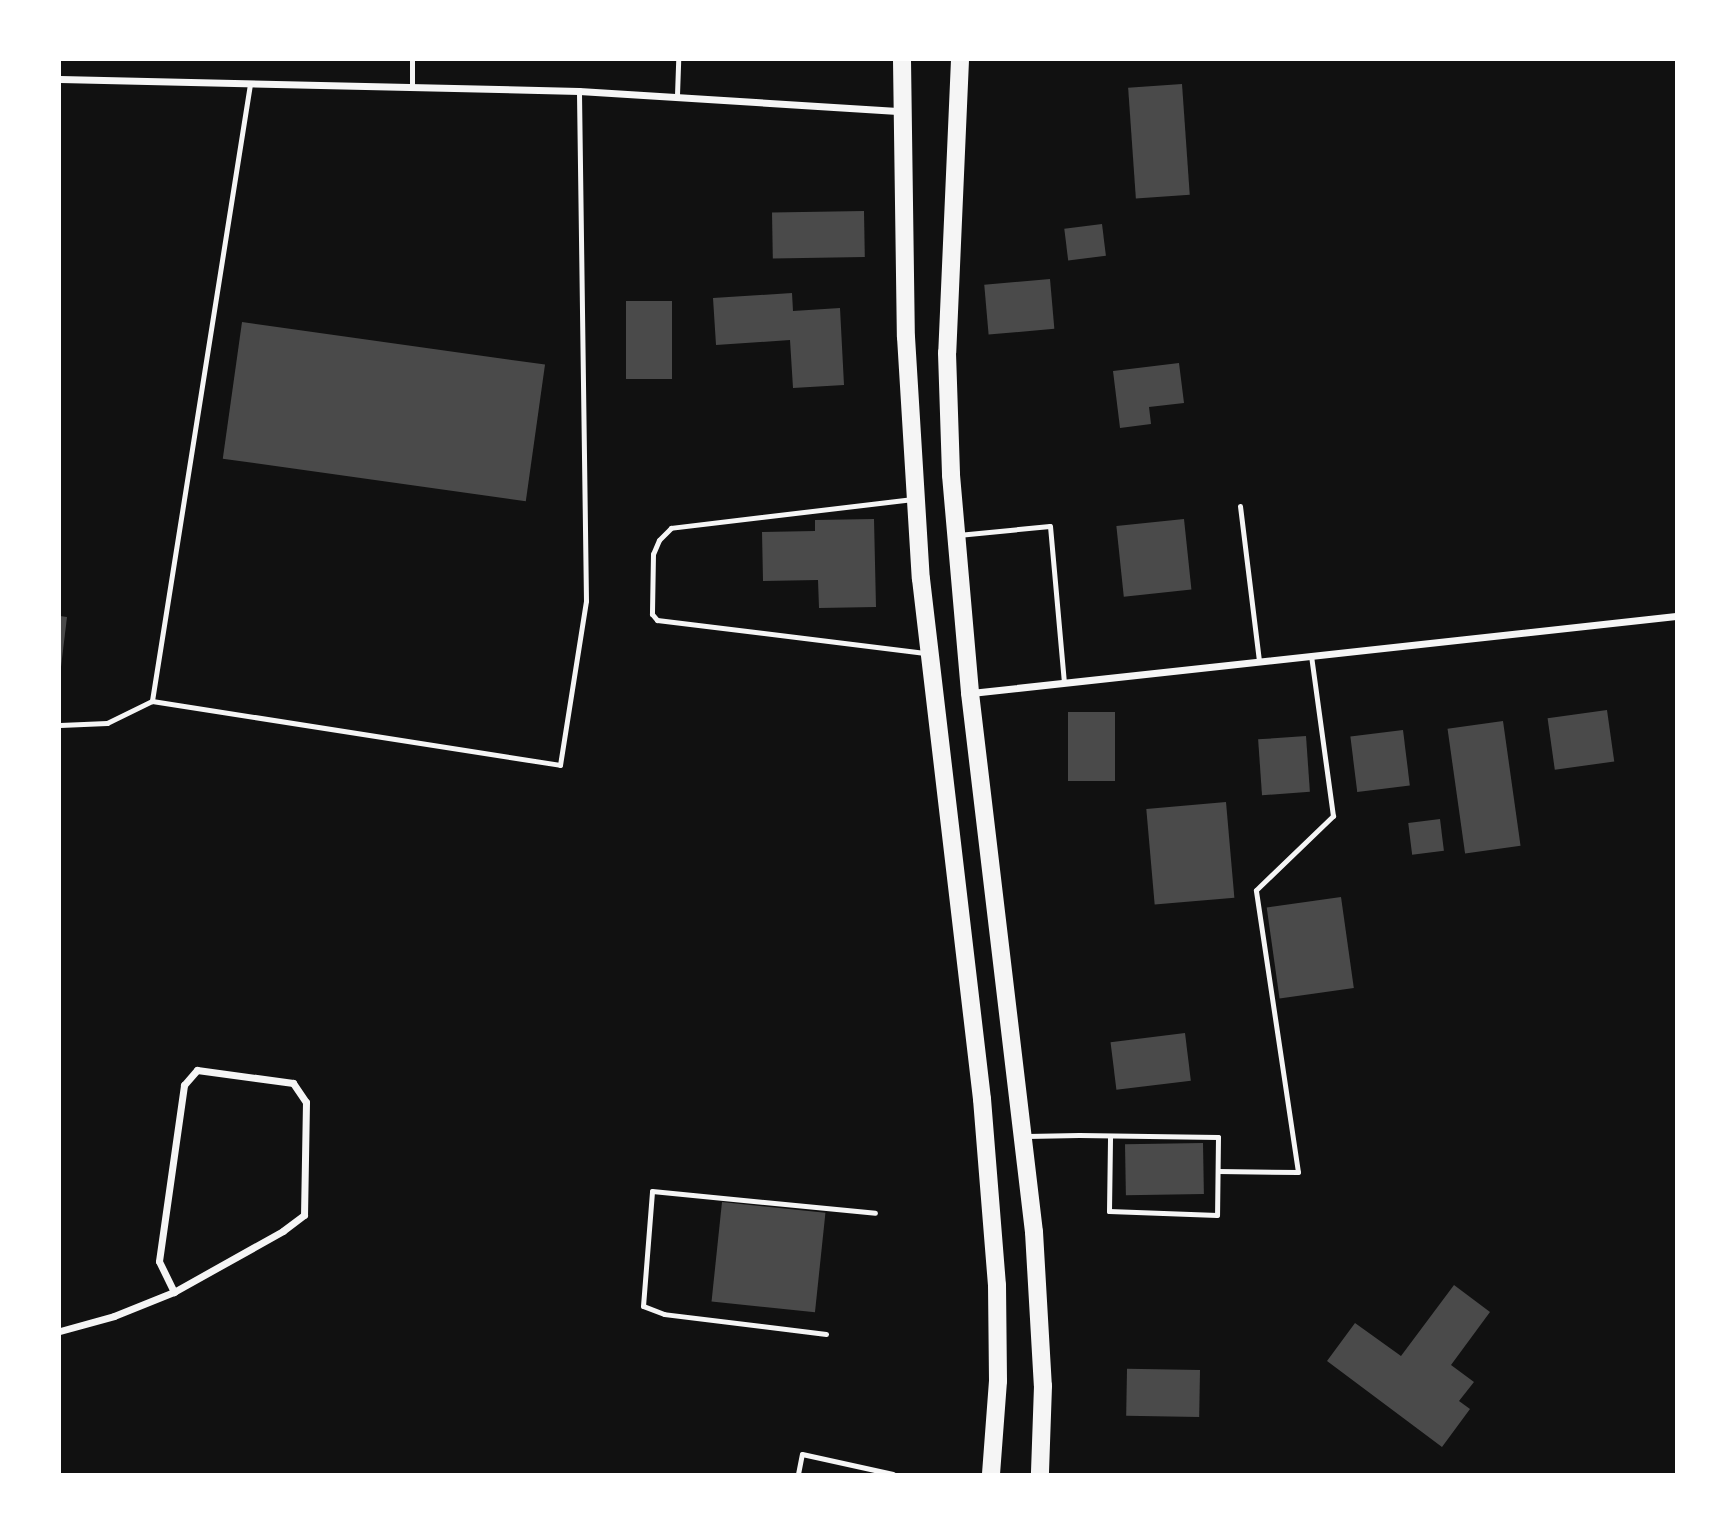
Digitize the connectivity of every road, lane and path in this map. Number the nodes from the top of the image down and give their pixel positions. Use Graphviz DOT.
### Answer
graph roads {
  1 [pos="412,60"];
  2 [pos="678,60"];
  3 [pos="902,60"];
  4 [pos="960,60"];
  5 [pos="60,79"];
  6 [pos="250,84"];
  7 [pos="412,88"];
  8 [pos="579,91"];
  9 [pos="677,95"];
  10 [pos="901,111"];
  11 [pos="914,499"];
  12 [pos="1240,506"];
  13 [pos="955,535"];
  14 [pos="1676,616"];
  15 [pos="928,653"];
  16 [pos="1311,655"];
  17 [pos="1259,661"];
  18 [pos="1064,682"];
  19 [pos="970,693"];
  20 [pos="152,701"];
  21 [pos="60,725"];
  22 [pos="1024,1136"];
  23 [pos="1110,1136"];
  24 [pos="1218,1171"];
  25 [pos="875,1213"];
  26 [pos="174,1292"];
  27 [pos="60,1331"];
  28 [pos="826,1334"];
  29 [pos="798,1475"];
  30 [pos="892,1475"];
  31 [pos="991,1475"];
  32 [pos="1040,1475"];
  1 -- 7 [label="lane"];
  2 -- 9 [label="lane"];
  3 -- 10 [label="main road"];
  4 -- 13 [label="main road"];
  5 -- 6 [label="street"];
  6 -- 7 [label="street"];
  6 -- 20 [label="lane"];
  7 -- 8 [label="street"];
  8 -- 9 [label="street"];
  8 -- 20 [label="lane"];
  9 -- 10 [label="street"];
  10 -- 11 [label="main road"];
  11 -- 15 [label="main road"];
  11 -- 15 [label="lane"];
  12 -- 17 [label="lane"];
  13 -- 18 [label="lane"];
  13 -- 19 [label="main road"];
  14 -- 16 [label="street"];
  15 -- 31 [label="main road"];
  16 -- 17 [label="street"];
  16 -- 24 [label="lane"];
  17 -- 18 [label="street"];
  18 -- 19 [label="street"];
  19 -- 22 [label="main road"];
  20 -- 21 [label="lane"];
  22 -- 23 [label="lane"];
  22 -- 32 [label="main road"];
  23 -- 24 [label="lane"];
  23 -- 24 [label="lane"];
  25 -- 28 [label="lane"];
  26 -- 26 [label="street"];
  26 -- 27 [label="street"];
  29 -- 30 [label="lane"];
}
